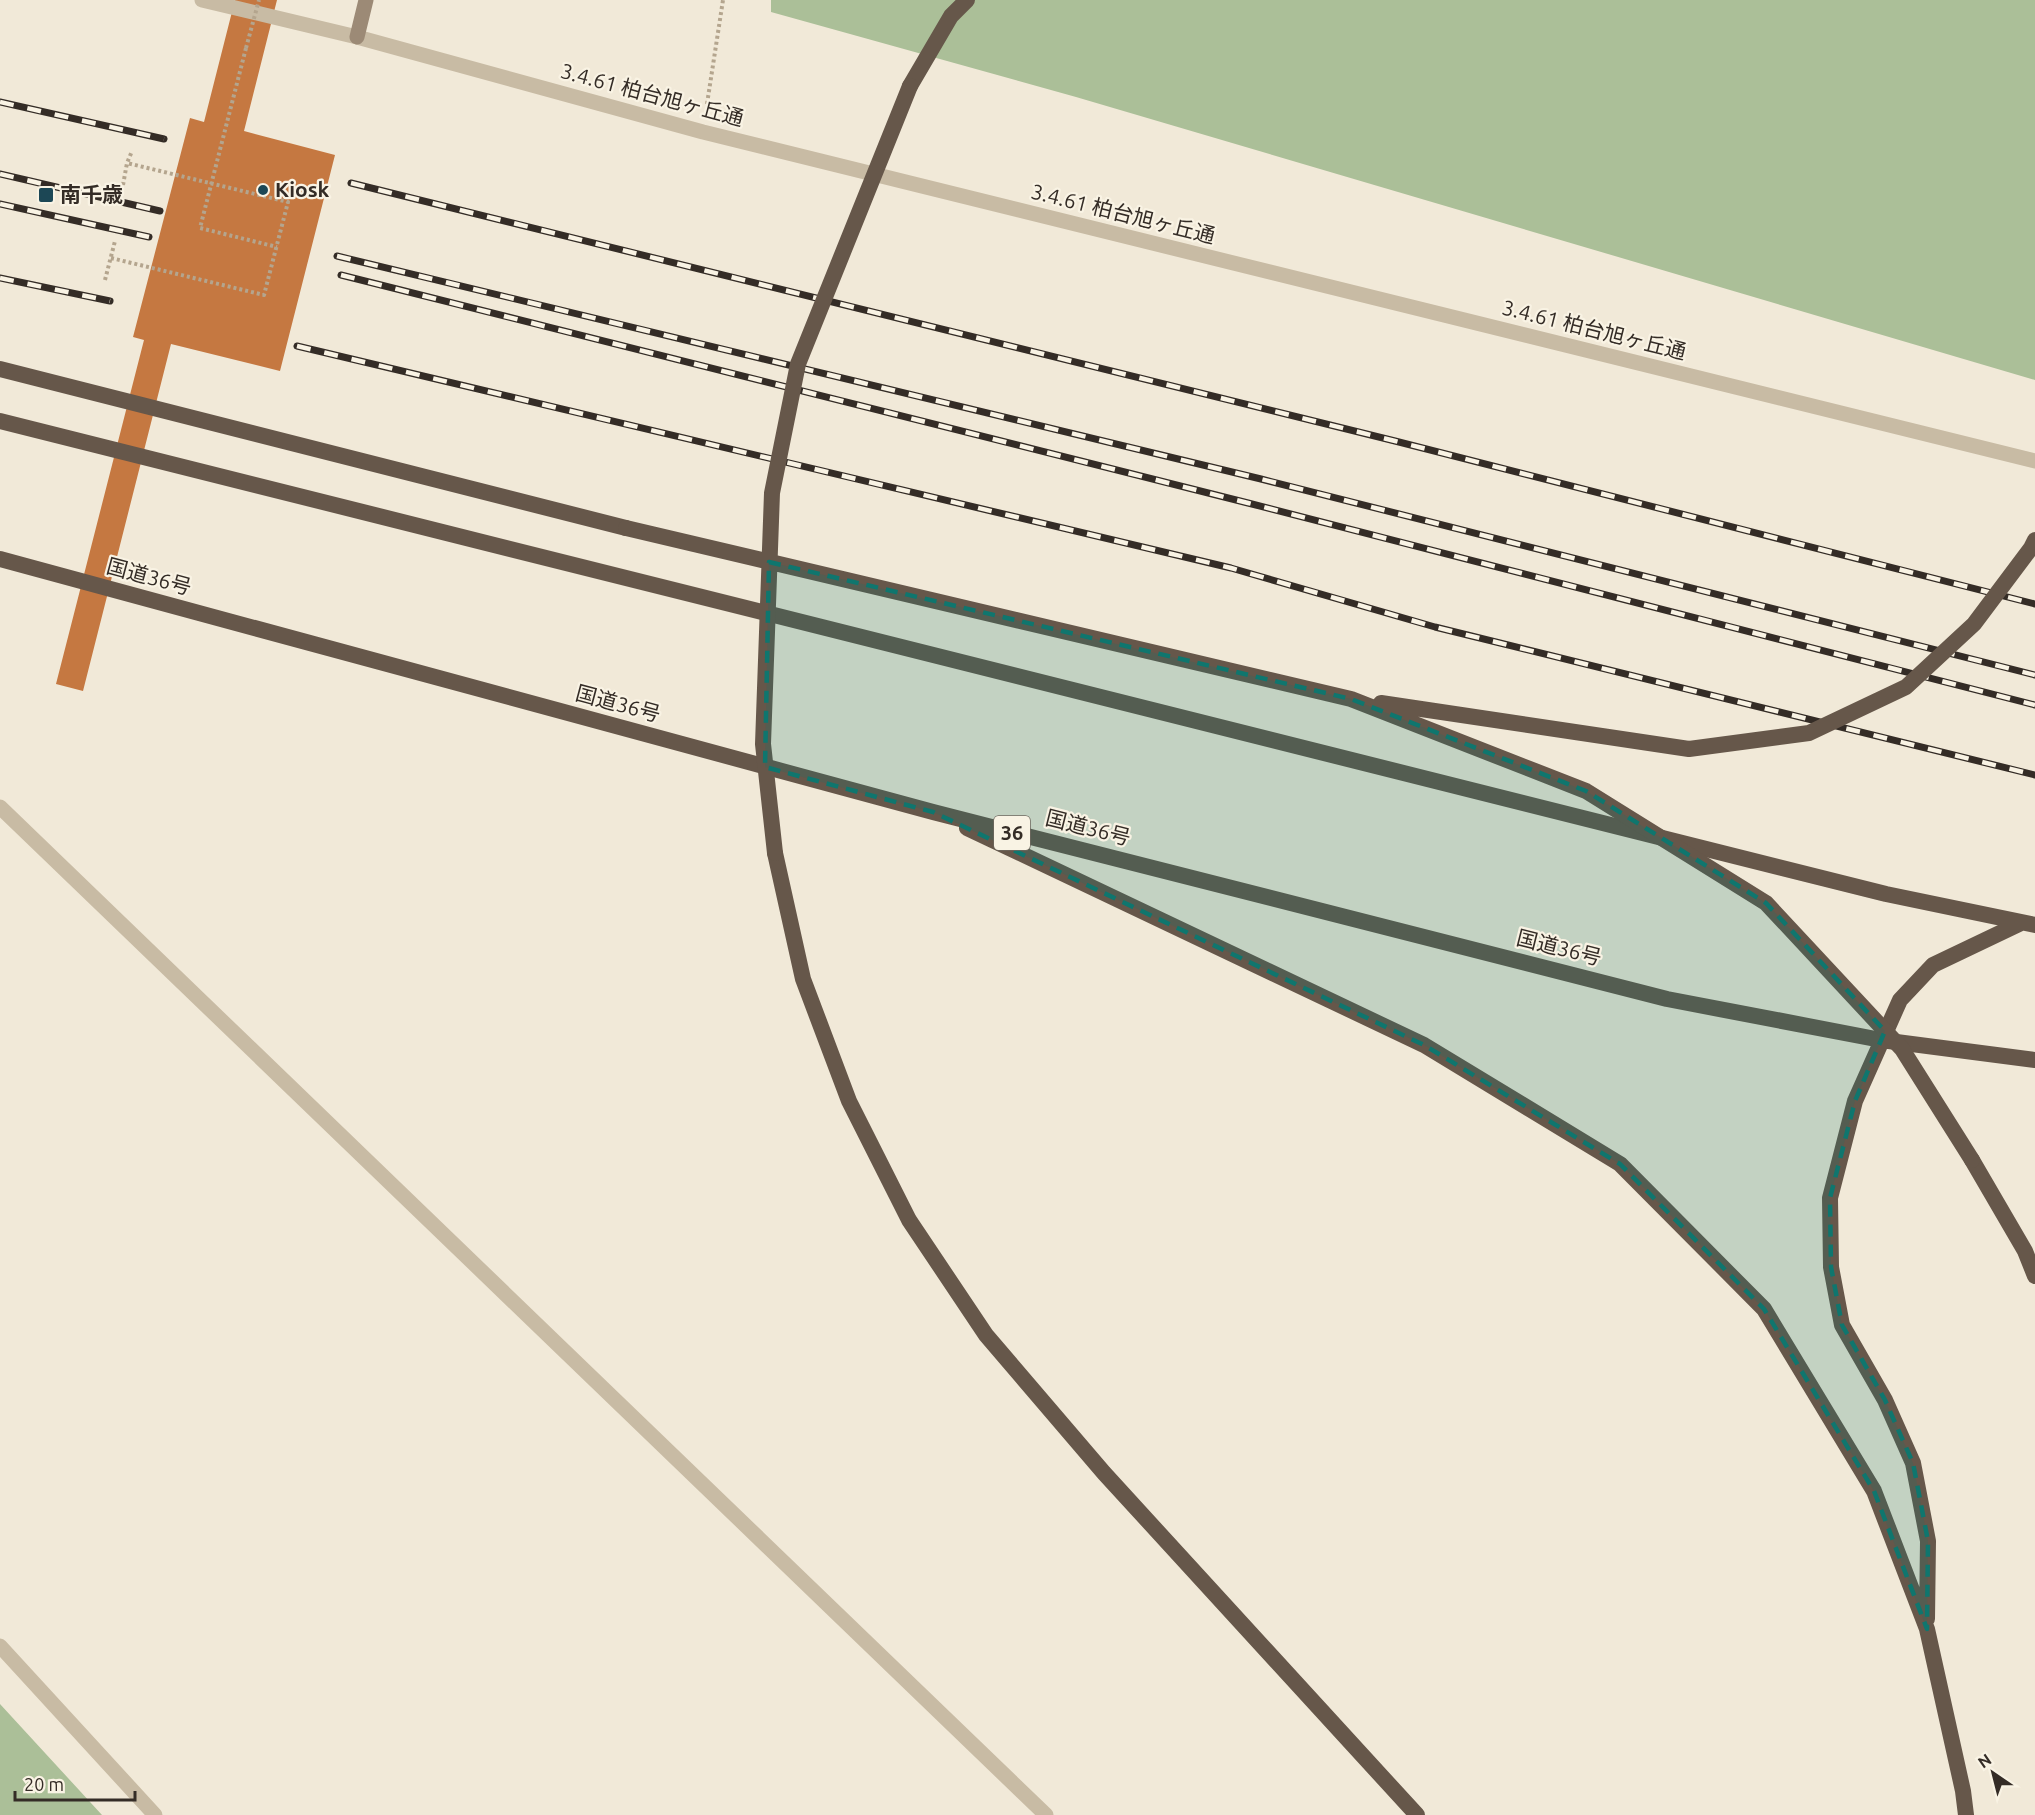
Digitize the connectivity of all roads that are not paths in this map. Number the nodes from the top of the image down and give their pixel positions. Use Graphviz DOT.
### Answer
graph roads {
  1 [pos="202,0"];
  2 [pos="366,0"];
  3 [pos="960,0"];
  4 [pos="967,0"];
  5 [pos="951,16"];
  6 [pos="357,37"];
  7 [pos="0,369"];
  8 [pos="0,421"];
  9 [pos="2035,461"];
  10 [pos="2035,540"];
  11 [pos="0,559"];
  12 [pos="1351,699"];
  13 [pos="0,807"];
  14 [pos="933,812"];
  15 [pos="2028,924"];
  16 [pos="1881,1040"];
  17 [pos="2035,1060"];
  18 [pos="2035,1276"];
  19 [pos="1927,1629"];
  20 [pos="0,1646"];
  21 [pos="155,1815"];
  22 [pos="1046,1815"];
  23 [pos="1417,1815"];
  24 [pos="1966,1815"];
  1 -- 6 [label="street, 3.4.61 柏台旭ヶ丘通"];
  2 -- 6 [label="main road"];
  3 -- 5 [label="highway"];
  4 -- 5 [label="highway"];
  5 -- 23 [label="highway, bridge"];
  6 -- 9 [label="street, 3.4.61 柏台旭ヶ丘通"];
  7 -- 12 [label="highway, bridge"];
  8 -- 15 [label="highway"];
  10 -- 12 [label="highway, bridge"];
  11 -- 14 [label="highway, 国道36号 / 36"];
  12 -- 18 [label="highway, bridge"];
  13 -- 22 [label="street"];
  14 -- 16 [label="highway, 国道36号 / 36"];
  14 -- 19 [label="highway"];
  15 -- 16 [label="highway"];
  16 -- 17 [label="highway, 国道36号 / 36"];
  16 -- 19 [label="highway"];
  19 -- 24 [label="highway"];
  20 -- 21 [label="street"];
}
